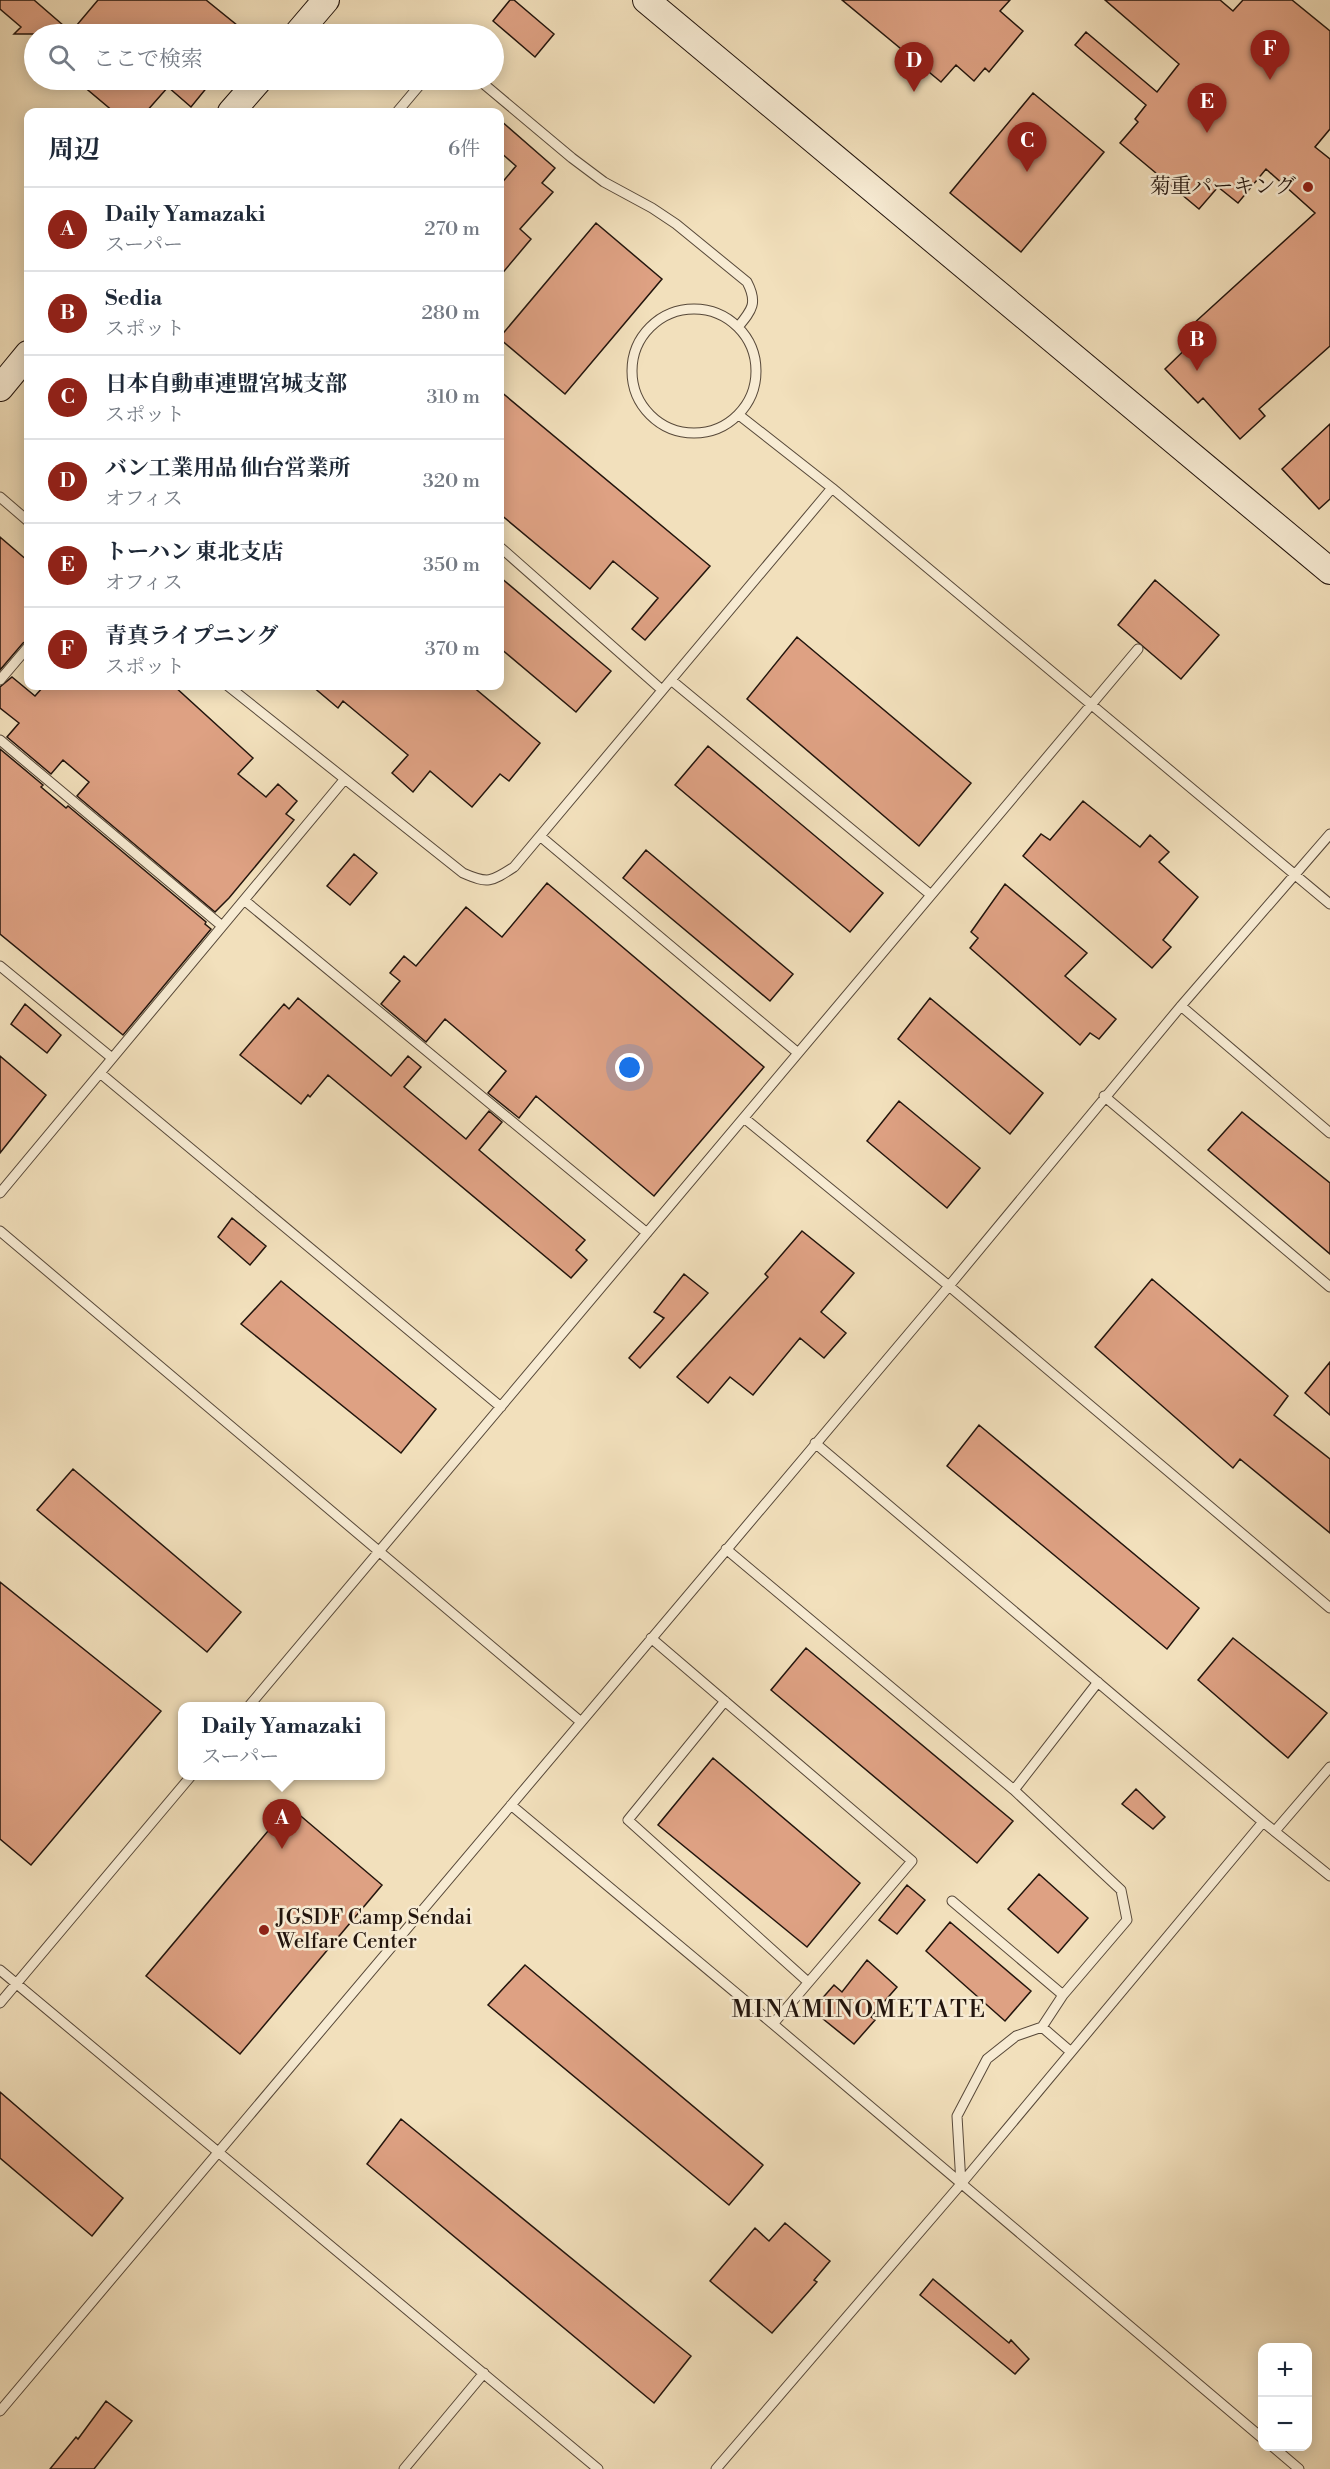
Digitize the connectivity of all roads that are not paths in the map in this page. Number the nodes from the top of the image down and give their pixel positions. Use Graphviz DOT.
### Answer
graph roads {
  1 [pos="326,0"];
  2 [pos="646,0"];
  3 [pos="306,24"];
  4 [pos="250,90"];
  5 [pos="416,90"];
  6 [pos="491,90"];
  7 [pos="234,108"];
  8 [pos="400,108"];
  9 [pos="738,327"];
  10 [pos="24,359"];
  11 [pos="0,388"];
  12 [pos="739,415"];
  13 [pos="832,488"];
  14 [pos="0,497"];
  15 [pos="24,518"];
  16 [pos="504,551"];
  17 [pos="1330,571"];
  18 [pos="1138,649"];
  19 [pos="24,652"];
  20 [pos="0,680"];
  21 [pos="671,680"];
  22 [pos="233,690"];
  23 [pos="662,690"];
  24 [pos="1091,705"];
  25 [pos="0,741"];
  26 [pos="344,780"];
  27 [pos="1330,834"];
  28 [pos="540,836"];
  29 [pos="1294,874"];
  30 [pos="931,895"];
  31 [pos="244,900"];
  32 [pos="1330,904"];
  33 [pos="222,926"];
  34 [pos="0,966"];
  35 [pos="1181,1005"];
  36 [pos="798,1053"];
  37 [pos="112,1058"];
  38 [pos="100,1073"];
  39 [pos="1104,1096"];
  40 [pos="744,1118"];
  41 [pos="1330,1133"];
  42 [pos="0,1193"];
  43 [pos="0,1231"];
  44 [pos="647,1233"];
  45 [pos="949,1286"];
  46 [pos="1330,1287"];
  47 [pos="501,1407"];
  48 [pos="815,1443"];
  49 [pos="726,1549"];
  50 [pos="380,1551"];
  51 [pos="1330,1608"];
  52 [pos="651,1638"];
  53 [pos="1098,1682"];
  54 [pos="725,1701"];
  55 [pos="253,1702"];
  56 [pos="581,1722"];
  57 [pos="1330,1767"];
  58 [pos="188,1780"];
  59 [pos="1014,1790"];
  60 [pos="511,1805"];
  61 [pos="1263,1822"];
  62 [pos="1275,1831"];
  63 [pos="1330,1876"];
  64 [pos="952,1901"];
  65 [pos="0,1970"];
  66 [pos="808,1982"];
  67 [pos="16,1984"];
  68 [pos="1063,1995"];
  69 [pos="0,2003"];
  70 [pos="773,2024"];
  71 [pos="1042,2027"];
  72 [pos="1071,2052"];
  73 [pos="218,2152"];
  74 [pos="960,2184"];
  75 [pos="484,2373"];
  76 [pos="0,2411"];
  77 [pos="1258,2434"];
  78 [pos="1278,2451"];
  79 [pos="404,2469"];
  80 [pos="598,2469"];
  81 [pos="716,2469"];
  82 [pos="1299,2469"];
  1 -- 3 [label="street"];
  2 -- 17 [label="street"];
  4 -- 7 [label="street"];
  5 -- 8 [label="lane"];
  6 -- 9 [label="lane"];
  9 -- 12 [label="lane"];
  9 -- 12 [label="lane"];
  10 -- 11 [label="street"];
  12 -- 13 [label="lane"];
  13 -- 21 [label="lane"];
  13 -- 24 [label="lane"];
  14 -- 15 [label="lane"];
  16 -- 23 [label="lane"];
  18 -- 24 [label="lane"];
  19 -- 20 [label="lane"];
  21 -- 23 [label="lane"];
  21 -- 30 [label="lane"];
  22 -- 26 [label="lane"];
  23 -- 28 [label="lane"];
  24 -- 29 [label="lane"];
  24 -- 30 [label="lane"];
  25 -- 33 [label="lane"];
  26 -- 28 [label="lane"];
  26 -- 31 [label="lane"];
  27 -- 29 [label="lane"];
  28 -- 36 [label="lane"];
  29 -- 32 [label="lane"];
  29 -- 35 [label="lane"];
  30 -- 36 [label="lane"];
  31 -- 33 [label="lane"];
  31 -- 44 [label="lane"];
  33 -- 37 [label="lane"];
  34 -- 37 [label="lane"];
  35 -- 39 [label="lane"];
  35 -- 41 [label="lane"];
  36 -- 40 [label="lane"];
  37 -- 38 [label="lane"];
  38 -- 42 [label="lane"];
  38 -- 47 [label="lane"];
  39 -- 45 [label="lane"];
  39 -- 46 [label="lane"];
  40 -- 44 [label="lane"];
  40 -- 45 [label="lane"];
  43 -- 50 [label="lane"];
  44 -- 47 [label="lane"];
  45 -- 48 [label="lane"];
  45 -- 51 [label="lane"];
  47 -- 50 [label="lane"];
  48 -- 49 [label="lane"];
  48 -- 53 [label="lane"];
  49 -- 52 [label="lane"];
  49 -- 59 [label="lane"];
  50 -- 55 [label="lane"];
  50 -- 56 [label="lane"];
  52 -- 54 [label="lane"];
  52 -- 56 [label="lane"];
  53 -- 59 [label="lane"];
  53 -- 61 [label="lane"];
  54 -- 66 [label="lane"];
  54 -- 66 [label="lane"];
  56 -- 60 [label="lane"];
  57 -- 62 [label="lane"];
  58 -- 67 [label="lane"];
  59 -- 68 [label="lane"];
  60 -- 70 [label="lane"];
  60 -- 73 [label="lane"];
  61 -- 62 [label="lane"];
  61 -- 72 [label="lane"];
  62 -- 63 [label="lane"];
  64 -- 68 [label="lane"];
  65 -- 67 [label="lane"];
  66 -- 70 [label="lane"];
  67 -- 69 [label="lane"];
  67 -- 73 [label="lane"];
  68 -- 71 [label="lane"];
  70 -- 74 [label="lane"];
  71 -- 72 [label="lane"];
  71 -- 74 [label="lane"];
  72 -- 74 [label="lane"];
  73 -- 75 [label="lane"];
  73 -- 76 [label="lane"];
  74 -- 77 [label="lane"];
  74 -- 81 [label="lane"];
  75 -- 79 [label="lane"];
  75 -- 80 [label="lane"];
  78 -- 82 [label="lane"];
}
